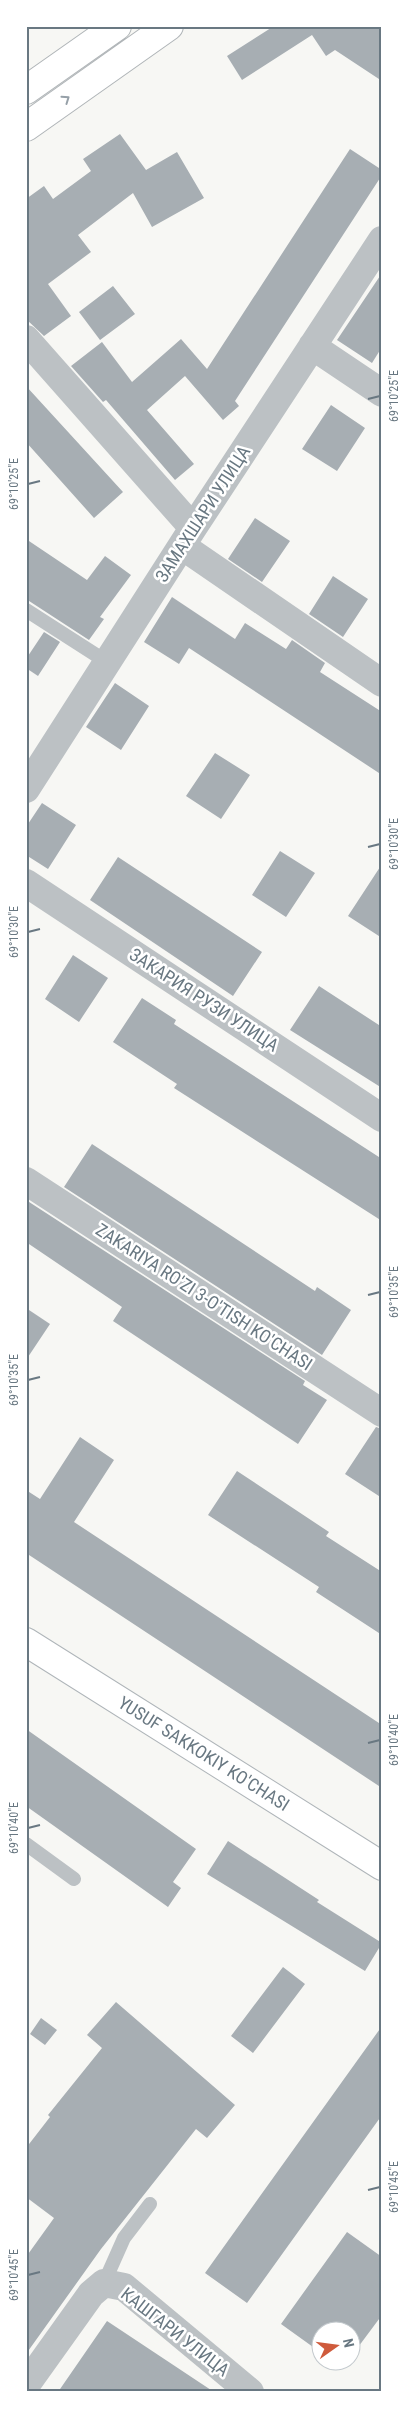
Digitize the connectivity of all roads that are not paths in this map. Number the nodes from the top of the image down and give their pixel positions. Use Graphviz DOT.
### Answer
graph roads {
  1 [pos="117,26"];
  2 [pos="169,26"];
  3 [pos="26,90"];
  4 [pos="26,126"];
  5 [pos="382,240"];
  6 [pos="26,339"];
  7 [pos="312,346"];
  8 [pos="382,393"];
  9 [pos="187,537"];
  10 [pos="26,610"];
  11 [pos="107,662"];
  12 [pos="382,683"];
  13 [pos="26,789"];
  14 [pos="26,883"];
  15 [pos="382,1118"];
  16 [pos="26,1181"];
  17 [pos="382,1413"];
  18 [pos="26,1642"];
  19 [pos="26,1844"];
  20 [pos="382,1866"];
  21 [pos="74,1879"];
  22 [pos="150,2204"];
  23 [pos="104,2283"];
  24 [pos="26,2385"];
  25 [pos="250,2392"];
  1 -- 3 [label="main road"];
  4 -- 2 [label="main road, one-way"];
  5 -- 7 [label="street, ЗАМАХШАРИ УЛИЦА"];
  6 -- 9 [label="street"];
  7 -- 8 [label="street"];
  7 -- 9 [label="street, ЗАМАХШАРИ УЛИЦА"];
  9 -- 11 [label="street, ЗАМАХШАРИ УЛИЦА"];
  9 -- 12 [label="street"];
  10 -- 11 [label="lane"];
  11 -- 13 [label="street, ЗАМАХШАРИ УЛИЦА"];
  14 -- 15 [label="street, ЗАКАРИЯ РУЗИ УЛИЦА"];
  16 -- 17 [label="street, ZAKARIYA RO'ZI 3-O'TISH KO'CHASI"];
  18 -- 20 [label="main road, YUSUF SAKKOKIY KO'CHASI"];
  19 -- 21 [label="lane"];
  22 -- 23 [label="lane"];
  23 -- 24 [label="street, КАШГАРИ УЛИЦА"];
  23 -- 25 [label="street, КАШГАРИ УЛИЦА"];
}
